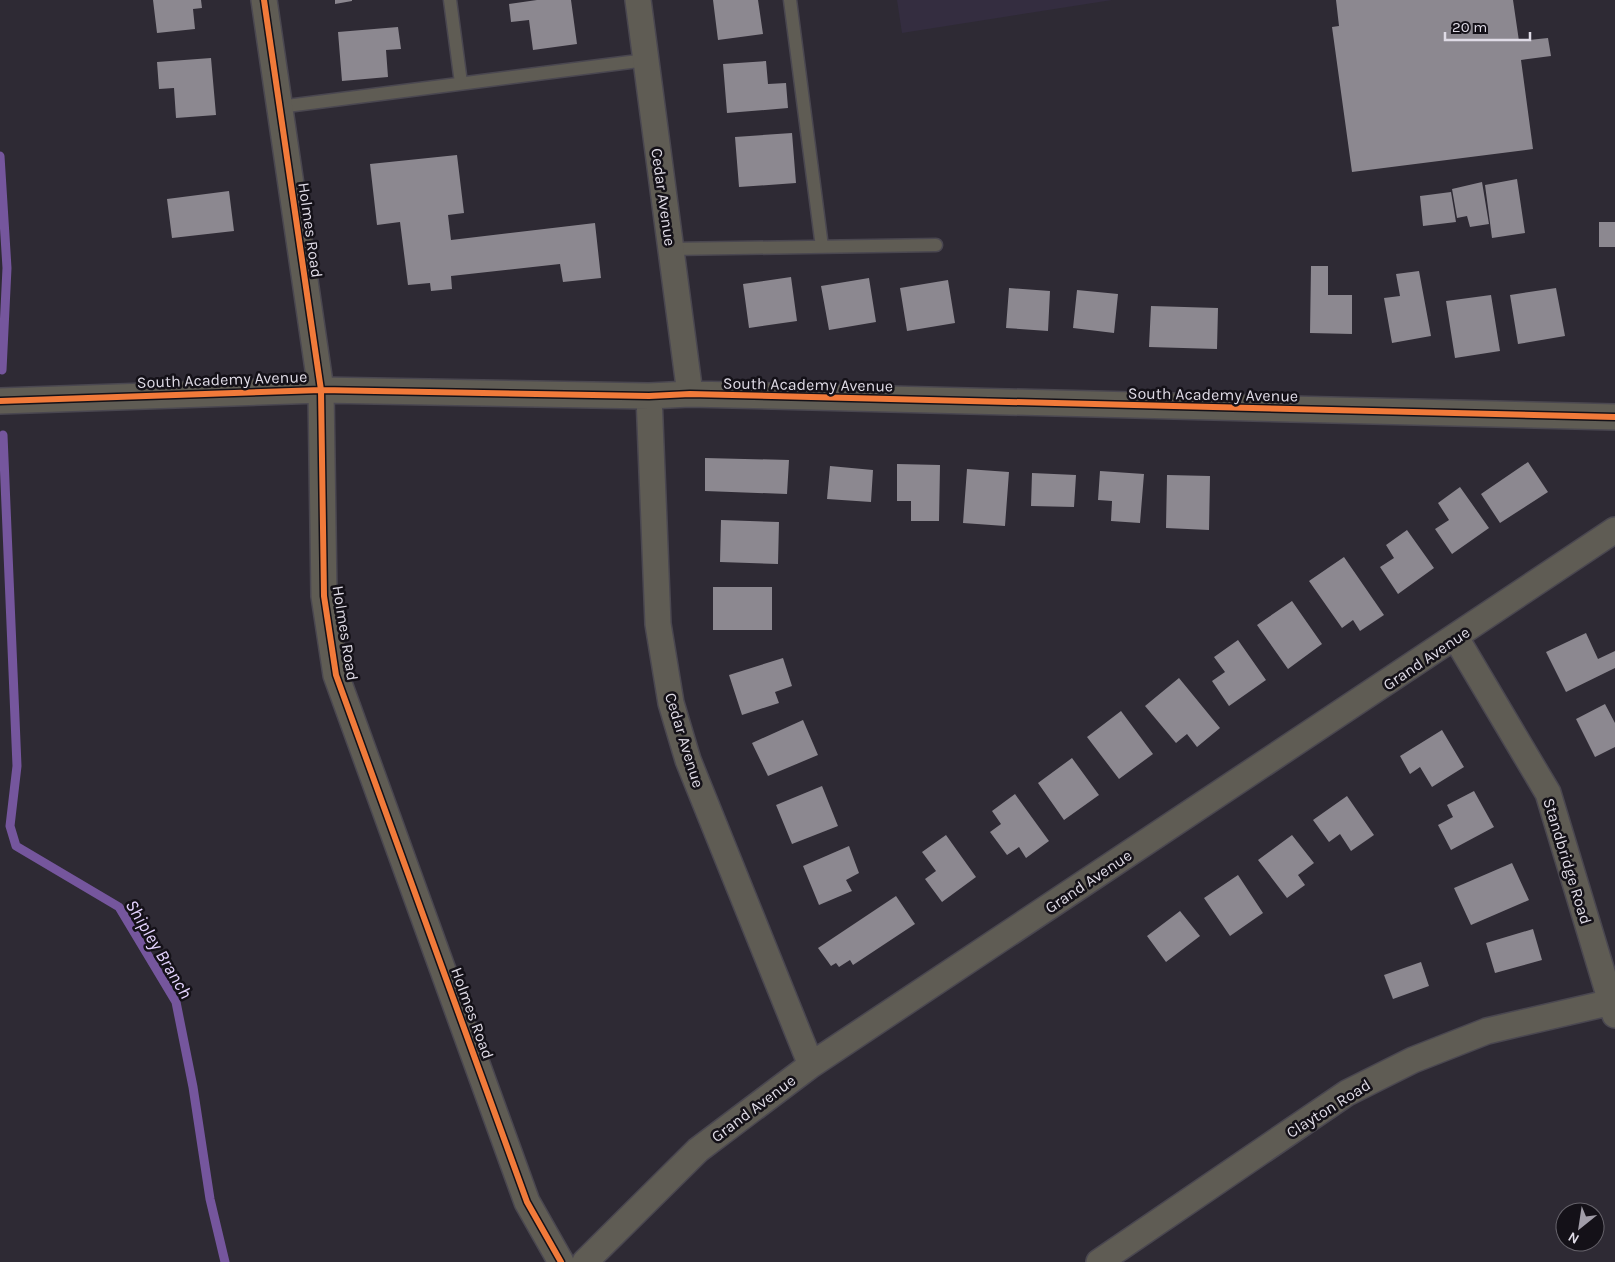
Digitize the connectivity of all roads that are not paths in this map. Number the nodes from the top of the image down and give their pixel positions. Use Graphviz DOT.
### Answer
graph roads {
  1 [pos="264,0"];
  2 [pos="450,0"];
  3 [pos="638,0"];
  4 [pos="790,0"];
  5 [pos="646,60"];
  6 [pos="461,83"];
  7 [pos="279,107"];
  8 [pos="936,245"];
  9 [pos="822,246"];
  10 [pos="671,248"];
  11 [pos="321,390"];
  12 [pos="690,394"];
  13 [pos="649,396"];
  14 [pos="0,401"];
  15 [pos="1614,418"];
  16 [pos="1615,530"];
  17 [pos="1456,638"];
  18 [pos="1614,1009"];
  19 [pos="811,1065"];
  20 [pos="561,1262"];
  21 [pos="585,1262"];
  22 [pos="1099,1262"];
  1 -- 7 [label="street, Holmes Road"];
  2 -- 6 [label="lane"];
  3 -- 5 [label="street, Cedar Avenue"];
  4 -- 9 [label="lane"];
  5 -- 6 [label="lane"];
  5 -- 10 [label="street, Cedar Avenue"];
  6 -- 7 [label="lane"];
  7 -- 11 [label="street, Holmes Road"];
  8 -- 9 [label="lane"];
  9 -- 10 [label="lane"];
  10 -- 12 [label="street, Cedar Avenue"];
  11 -- 13 [label="street, South Academy Avenue"];
  11 -- 14 [label="street, South Academy Avenue"];
  11 -- 20 [label="street, Holmes Road"];
  12 -- 13 [label="street, South Academy Avenue"];
  12 -- 15 [label="street, South Academy Avenue"];
  13 -- 19 [label="street, Cedar Avenue"];
  16 -- 17 [label="street, Grand Avenue"];
  17 -- 18 [label="street, Standbridge Road"];
  17 -- 19 [label="street, Grand Avenue"];
  18 -- 22 [label="street, Clayton Road"];
  19 -- 21 [label="street, Grand Avenue"];
}
